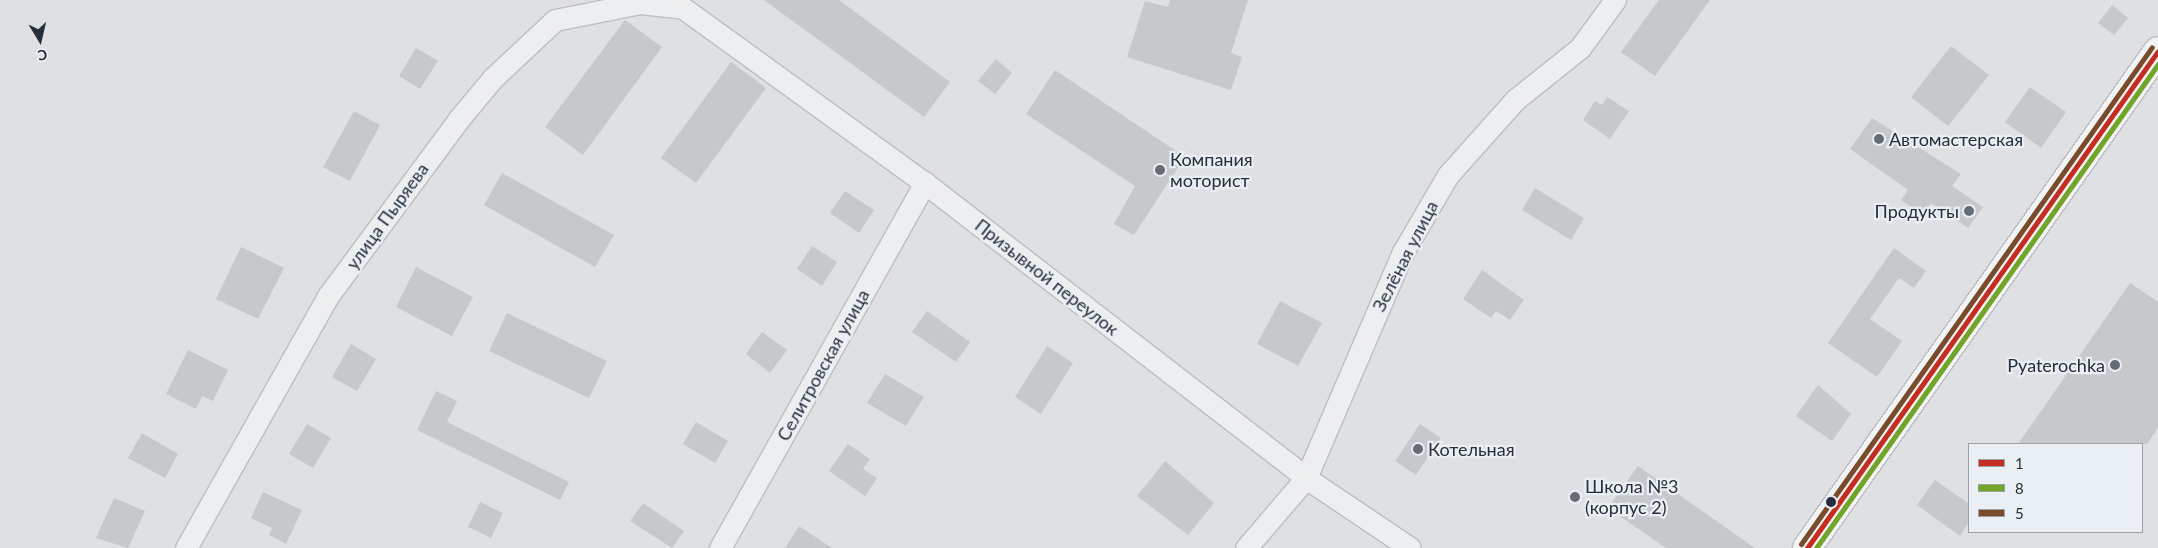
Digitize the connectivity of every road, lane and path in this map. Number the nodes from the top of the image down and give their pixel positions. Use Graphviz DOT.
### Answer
graph roads {
  1 [pos="1615,0"];
  2 [pos="683,8"];
  3 [pos="2158,51"];
  4 [pos="925,183"];
  5 [pos="1306,478"];
  6 [pos="186,548"];
  7 [pos="720,548"];
  8 [pos="1246,548"];
  9 [pos="1410,548"];
  10 [pos="1807,548"];
  1 -- 5 [label="street, Зелёная улица"];
  2 -- 4 [label="street, Призывной переулок"];
  2 -- 6 [label="street, улица Пыряева"];
  3 -- 10 [label="main road"];
  4 -- 5 [label="street, Призывной переулок"];
  4 -- 7 [label="street, Селитровская улица"];
  5 -- 8 [label="street, Зелёная улица"];
  5 -- 9 [label="street, Призывной переулок"];
}
